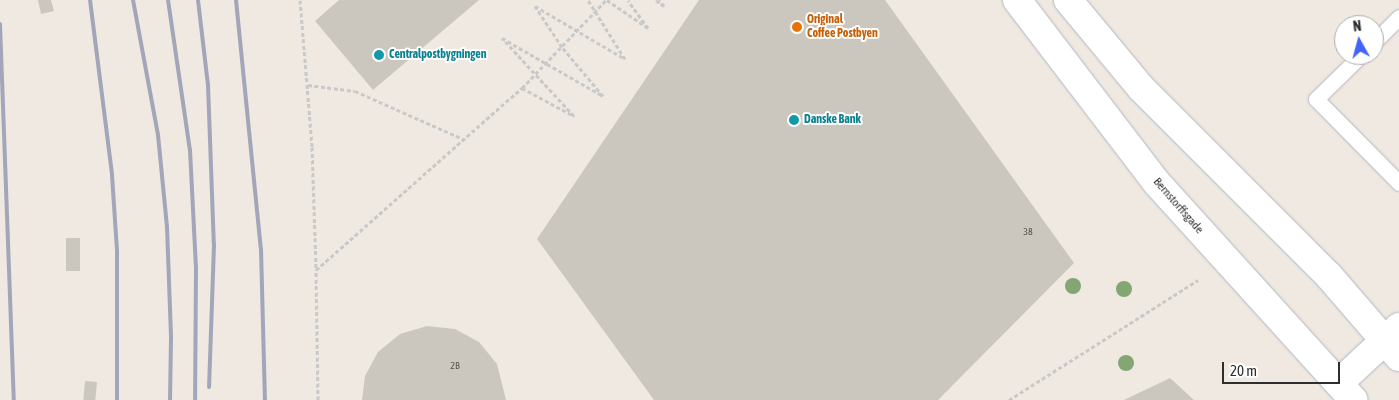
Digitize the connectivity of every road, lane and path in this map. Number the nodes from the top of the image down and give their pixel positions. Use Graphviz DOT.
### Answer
graph roads {
  1 [pos="300,0"];
  2 [pos="588,0"];
  3 [pos="607,0"];
  4 [pos="628,0"];
  5 [pos="1017,0"];
  6 [pos="1068,0"];
  7 [pos="595,12"];
  8 [pos="1399,17"];
  9 [pos="576,31"];
  10 [pos="1384,32"];
  11 [pos="562,47"];
  12 [pos="547,62"];
  13 [pos="1351,65"];
  14 [pos="534,75"];
  15 [pos="308,85"];
  16 [pos="522,88"];
  17 [pos="463,139"];
  18 [pos="1399,183"];
  19 [pos="1226,262"];
  20 [pos="316,270"];
  21 [pos="1394,342"];
  22 [pos="1346,392"];
  23 [pos="318,400"];
  24 [pos="1009,400"];
  1 -- 15 [label="path"];
  2 -- 7 [label="path"];
  3 -- 4 [label="path"];
  3 -- 7 [label="path"];
  5 -- 19 [label="street, Bernstorffsgade"];
  6 -- 21 [label="street"];
  7 -- 9 [label="path"];
  7 -- 9 [label="path"];
  8 -- 10 [label="lane"];
  9 -- 11 [label="path"];
  9 -- 11 [label="path"];
  11 -- 12 [label="path"];
  11 -- 12 [label="path"];
  12 -- 14 [label="path"];
  12 -- 14 [label="path"];
  13 -- 18 [label="lane"];
  14 -- 16 [label="path"];
  14 -- 16 [label="path"];
  15 -- 17 [label="path"];
  15 -- 20 [label="path"];
  16 -- 17 [label="path"];
  17 -- 20 [label="path"];
  19 -- 22 [label="street, Bernstorffsgade"];
  19 -- 24 [label="path"];
  20 -- 23 [label="path"];
  21 -- 22 [label="street"];
}
